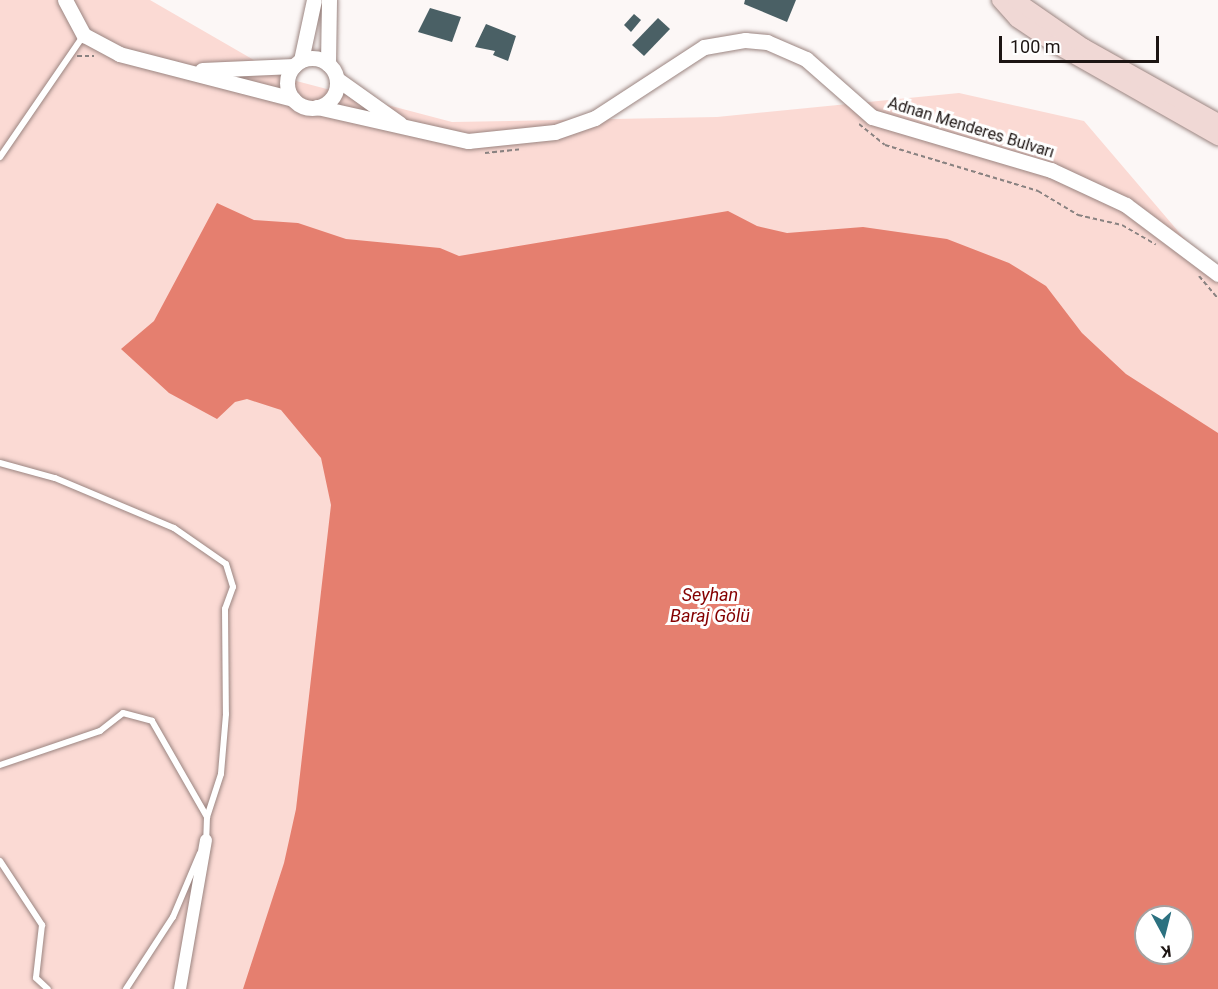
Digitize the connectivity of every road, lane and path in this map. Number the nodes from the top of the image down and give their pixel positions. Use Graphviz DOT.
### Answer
graph roads {
  1 [pos="65,0"];
  2 [pos="314,0"];
  3 [pos="329,0"];
  4 [pos="1000,0"];
  5 [pos="1016,0"];
  6 [pos="84,35"];
  7 [pos="72,52"];
  8 [pos="99,54"];
  9 [pos="298,63"];
  10 [pos="328,64"];
  11 [pos="157,66"];
  12 [pos="337,79"];
  13 [pos="293,99"];
  14 [pos="317,107"];
  15 [pos="857,121"];
  16 [pos="1218,122"];
  17 [pos="410,130"];
  18 [pos="1218,137"];
  19 [pos="529,148"];
  20 [pos="474,153"];
  21 [pos="0,157"];
  22 [pos="1160,247"];
  23 [pos="1194,272"];
  24 [pos="1218,274"];
  25 [pos="1218,299"];
  26 [pos="0,463"];
  27 [pos="0,765"];
  28 [pos="207,817"];
  29 [pos="206,840"];
  30 [pos="0,861"];
  31 [pos="48,989"];
  32 [pos="126,989"];
  33 [pos="180,989"];
  1 -- 6 [label="street"];
  2 -- 9 [label="street"];
  3 -- 10 [label="street"];
  4 -- 18 [label="main road"];
  5 -- 16 [label="main road"];
  6 -- 7 [label="lane"];
  6 -- 11 [label="street"];
  7 -- 8 [label="path"];
  7 -- 21 [label="lane"];
  9 -- 10 [label="street"];
  9 -- 11 [label="street"];
  9 -- 13 [label="street"];
  10 -- 12 [label="street"];
  11 -- 13 [label="street"];
  12 -- 14 [label="street"];
  12 -- 17 [label="street"];
  13 -- 14 [label="street"];
  14 -- 17 [label="street, Adnan Menderes Bulvarı"];
  15 -- 22 [label="path"];
  17 -- 24 [label="street, Adnan Menderes Bulvarı"];
  19 -- 20 [label="path"];
  23 -- 25 [label="path"];
  26 -- 28 [label="lane"];
  27 -- 28 [label="lane"];
  28 -- 29 [label="lane"];
  29 -- 32 [label="lane"];
  29 -- 33 [label="street"];
  30 -- 31 [label="lane"];
}
